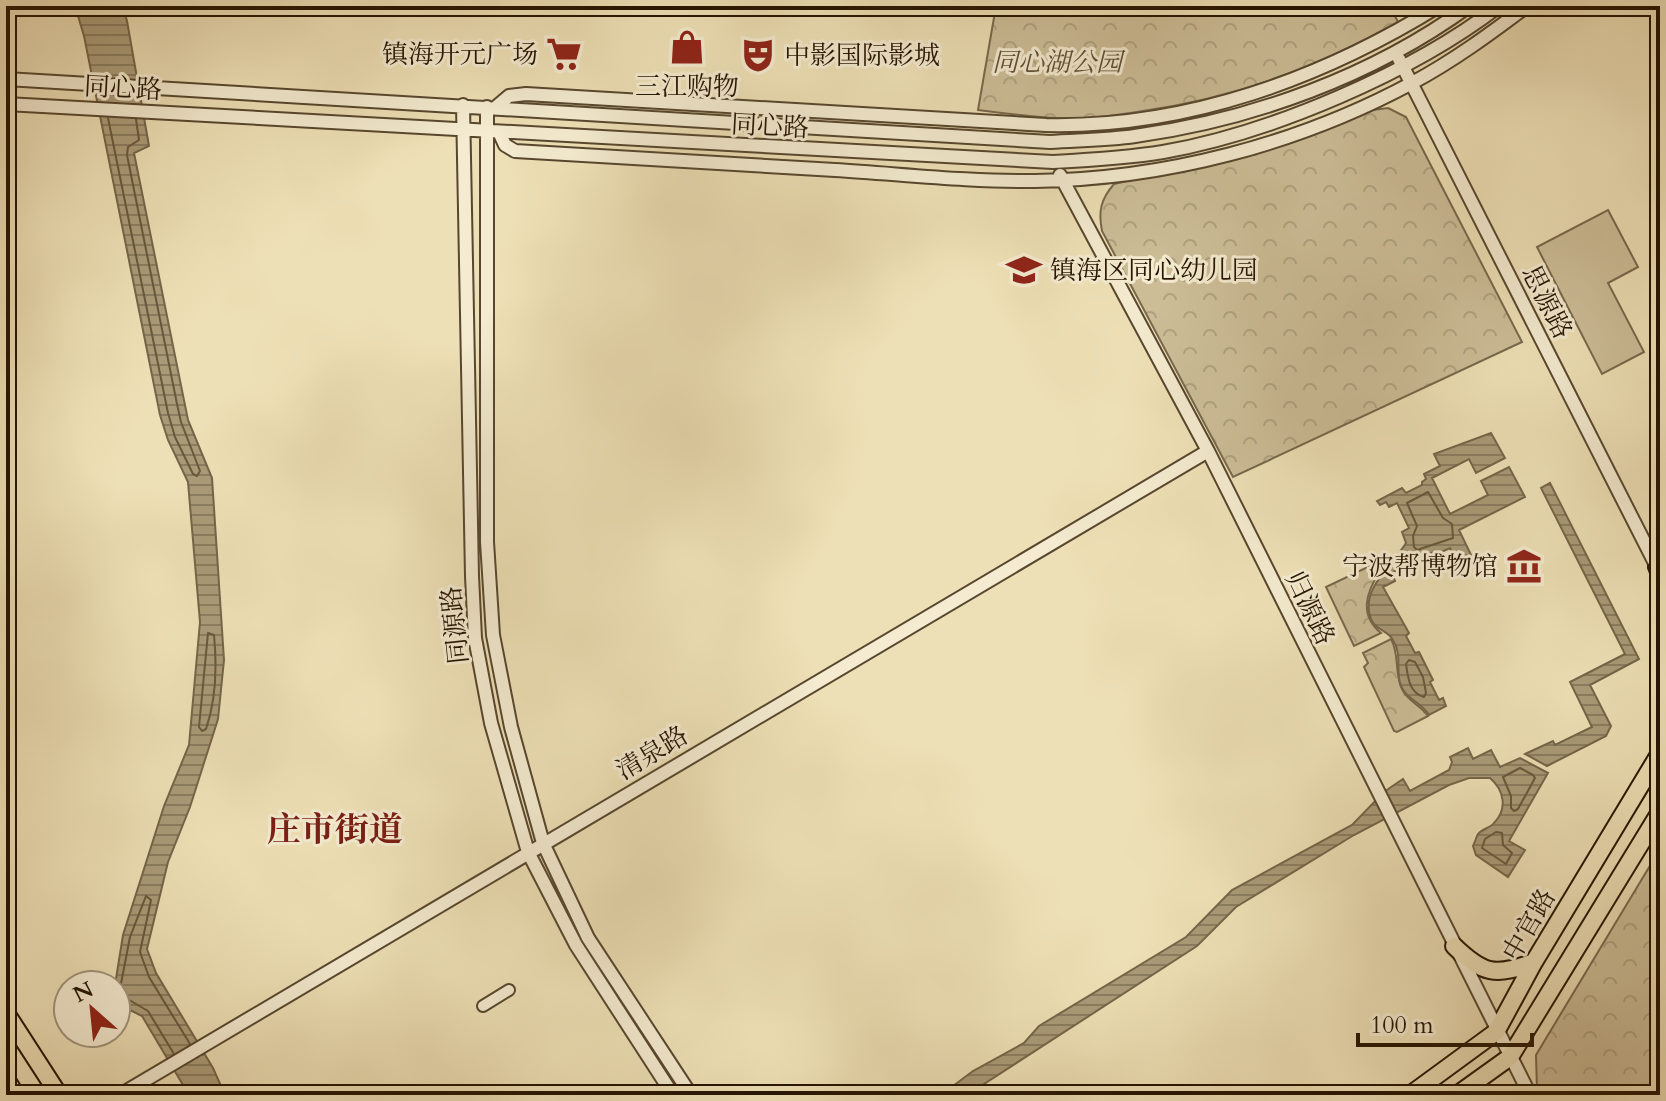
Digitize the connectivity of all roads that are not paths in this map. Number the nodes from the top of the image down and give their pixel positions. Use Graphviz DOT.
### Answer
graph roads {
  1 [pos="1439,6"];
  2 [pos="1469,6"];
  3 [pos="1499,6"];
  4 [pos="1527,6"];
  5 [pos="1395,51"];
  6 [pos="1403,66"];
  7 [pos="6,79"];
  8 [pos="1411,83"];
  9 [pos="6,104"];
  10 [pos="463,105"];
  11 [pos="491,107"];
  12 [pos="463,130"];
  13 [pos="493,131"];
  14 [pos="1050,142"];
  15 [pos="1053,162"];
  16 [pos="1063,180"];
  17 [pos="1208,451"];
  18 [pos="1659,570"];
  19 [pos="1660,753"];
  20 [pos="1660,812"];
  21 [pos="543,843"];
  22 [pos="528,852"];
  23 [pos="1454,946"];
  24 [pos="1534,962"];
  25 [pos="509,990"];
  26 [pos="483,1006"];
  27 [pos="6,1013"];
  28 [pos="1496,1032"];
  29 [pos="1510,1057"];
  30 [pos="6,1079"];
  31 [pos="16,1095"];
  32 [pos="59,1095"];
  33 [pos="120,1095"];
  34 [pos="673,1095"];
  35 [pos="691,1095"];
  36 [pos="1410,1095"];
  37 [pos="1457,1095"];
  38 [pos="1530,1095"];
  1 -- 11 [label="street"];
  2 -- 5 [label="street, 同心路"];
  3 -- 6 [label="street, 同心路"];
  4 -- 8 [label="street"];
  5 -- 6 [label="street, 思源路"];
  5 -- 14 [label="street, 同心路"];
  6 -- 8 [label="street, 思源路"];
  6 -- 15 [label="street, 同心路"];
  7 -- 10 [label="street, 同心路"];
  8 -- 16 [label="street"];
  8 -- 18 [label="street, 思源路"];
  9 -- 12 [label="street, 同心路"];
  10 -- 11 [label="street, 同心路"];
  10 -- 12 [label="street, 同源路"];
  11 -- 13 [label="street, 同源路"];
  11 -- 14 [label="street, 同心路"];
  12 -- 13 [label="street, 同心路"];
  12 -- 22 [label="street, 同源路"];
  13 -- 15 [label="street, 同心路"];
  13 -- 16 [label="street"];
  13 -- 21 [label="street, 同源路"];
  14 -- 15 [label="street, 归源路"];
  15 -- 16 [label="street, 归源路"];
  16 -- 17 [label="street, 归源路"];
  17 -- 21 [label="street, 清泉路"];
  17 -- 23 [label="street, 归源路"];
  19 -- 24 [label="main road, 中官路"];
  20 -- 29 [label="main road, 中官路"];
  21 -- 22 [label="street, 清泉路"];
  21 -- 35 [label="street, 同源路"];
  22 -- 33 [label="street, 清泉路"];
  22 -- 34 [label="street, 同源路"];
  23 -- 24 [label="main road"];
  23 -- 28 [label="street, 归源路"];
  24 -- 28 [label="main road, 中官路"];
  25 -- 26 [label="street"];
  27 -- 32 [label="main road"];
  28 -- 29 [label="street, 归源路"];
  28 -- 36 [label="main road, 中官路"];
  29 -- 37 [label="main road, 中官路"];
  29 -- 38 [label="street, 归源路"];
  30 -- 31 [label="main road"];
}
